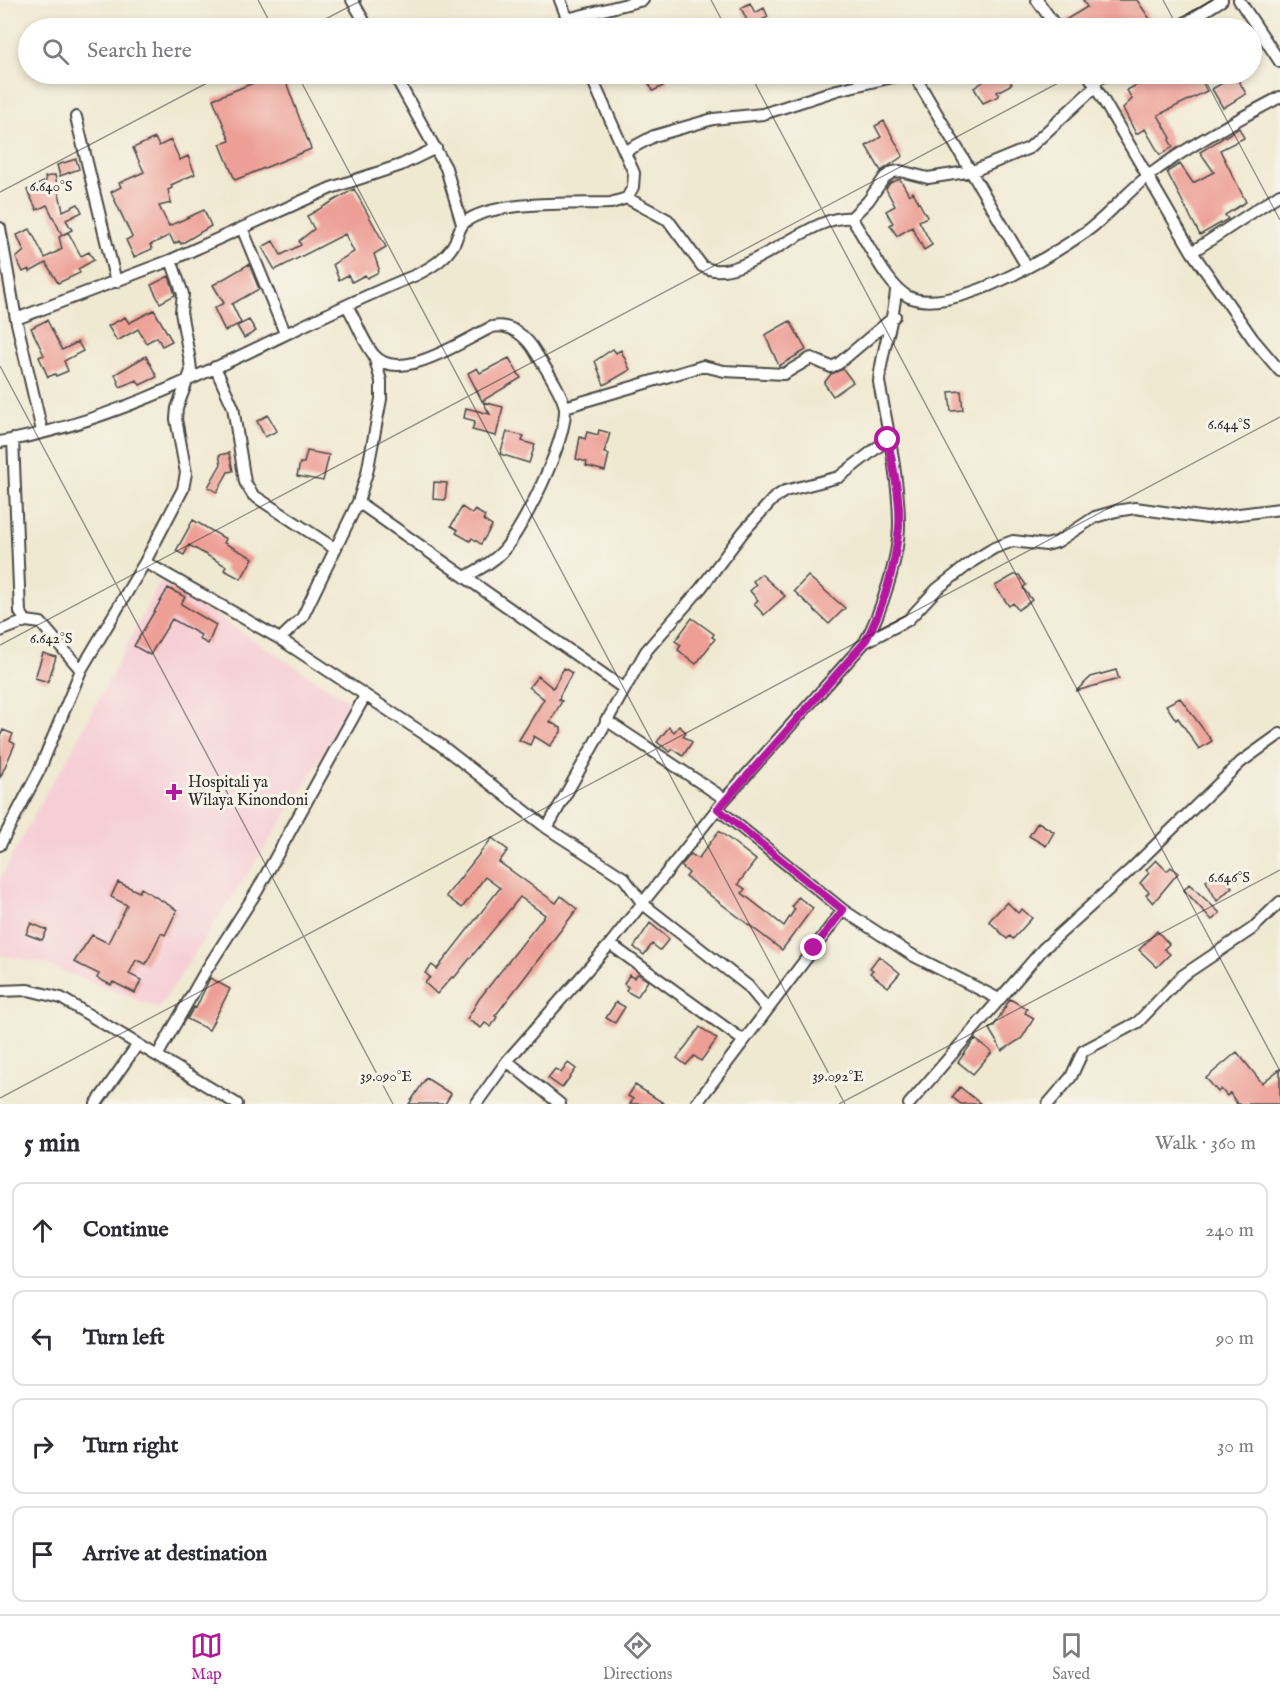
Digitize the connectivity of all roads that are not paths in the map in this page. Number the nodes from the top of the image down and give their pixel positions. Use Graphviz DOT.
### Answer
graph roads {
  1 [pos="352,0"];
  2 [pos="560,0"];
  3 [pos="643,0"];
  4 [pos="1037,0"];
  5 [pos="1222,0"];
  6 [pos="1239,0"];
  7 [pos="362,18"];
  8 [pos="567,18"];
  9 [pos="588,18"];
  10 [pos="1050,18"];
  11 [pos="1194,18"];
  12 [pos="1251,18"];
  13 [pos="1262,35"];
  14 [pos="1280,62"];
  15 [pos="400,84"];
  16 [pos="595,84"];
  17 [pos="863,84"];
  18 [pos="919,84"];
  19 [pos="1090,84"];
  20 [pos="1095,84"];
  21 [pos="1280,97"];
  22 [pos="76,117"];
  23 [pos="436,148"];
  24 [pos="626,150"];
  25 [pos="973,171"];
  26 [pos="1148,176"];
  27 [pos="1280,194"];
  28 [pos="627,198"];
  29 [pos="851,218"];
  30 [pos="462,224"];
  31 [pos="0,228"];
  32 [pos="242,228"];
  33 [pos="1192,252"];
  34 [pos="171,260"];
  35 [pos="1027,267"];
  36 [pos="116,282"];
  37 [pos="896,290"];
  38 [pos="347,306"];
  39 [pos="895,316"];
  40 [pos="16,319"];
  41 [pos="285,333"];
  42 [pos="374,356"];
  43 [pos="215,367"];
  44 [pos="1280,371"];
  45 [pos="186,381"];
  46 [pos="565,407"];
  47 [pos="42,431"];
  48 [pos="13,440"];
  49 [pos="888,440"];
  50 [pos="0,442"];
  51 [pos="358,501"];
  52 [pos="1280,509"];
  53 [pos="334,548"];
  54 [pos="145,562"];
  55 [pos="465,577"];
  56 [pos="26,621"];
  57 [pos="0,632"];
  58 [pos="280,639"];
  59 [pos="865,642"];
  60 [pos="81,670"];
  61 [pos="623,688"];
  62 [pos="365,696"];
  63 [pos="606,720"];
  64 [pos="1280,734"];
  65 [pos="725,799"];
  66 [pos="718,809"];
  67 [pos="547,828"];
  68 [pos="0,845"];
  69 [pos="1280,902"];
  70 [pos="643,904"];
  71 [pos="843,910"];
  72 [pos="610,944"];
  73 [pos="0,991"];
  74 [pos="999,999"];
  75 [pos="767,1009"];
  76 [pos="744,1041"];
  77 [pos="138,1044"];
  78 [pos="157,1056"];
  79 [pos="507,1061"];
  80 [pos="96,1104"];
  81 [pos="237,1104"];
  82 [pos="476,1104"];
  83 [pos="560,1104"];
  84 [pos="696,1104"];
  85 [pos="909,1104"];
  86 [pos="1048,1104"];
  1 -- 7 [label="street"];
  2 -- 8 [label="street"];
  3 -- 9 [label="street"];
  4 -- 10 [label="street"];
  5 -- 11 [label="street"];
  6 -- 12 [label="street"];
  13 -- 14 [label="street"];
  15 -- 23 [label="street"];
  16 -- 24 [label="street"];
  17 -- 24 [label="street"];
  18 -- 25 [label="street"];
  19 -- 25 [label="street"];
  20 -- 26 [label="street"];
  21 -- 26 [label="street"];
  22 -- 36 [label="street"];
  23 -- 30 [label="street"];
  23 -- 32 [label="street"];
  24 -- 28 [label="street"];
  25 -- 29 [label="street"];
  25 -- 35 [label="street"];
  26 -- 33 [label="street"];
  26 -- 35 [label="street"];
  27 -- 33 [label="street"];
  28 -- 29 [label="street"];
  28 -- 30 [label="street"];
  29 -- 37 [label="street"];
  30 -- 38 [label="street"];
  31 -- 40 [label="street"];
  32 -- 34 [label="street"];
  32 -- 41 [label="street"];
  33 -- 44 [label="street"];
  34 -- 36 [label="street"];
  34 -- 45 [label="street"];
  35 -- 37 [label="street"];
  36 -- 40 [label="street"];
  37 -- 39 [label="street"];
  38 -- 41 [label="street"];
  38 -- 42 [label="street"];
  39 -- 46 [label="street"];
  39 -- 49 [label="street"];
  40 -- 47 [label="street"];
  41 -- 43 [label="street"];
  42 -- 46 [label="street"];
  42 -- 51 [label="street"];
  43 -- 45 [label="street"];
  43 -- 53 [label="street"];
  45 -- 47 [label="street"];
  45 -- 54 [label="street"];
  46 -- 55 [label="street"];
  47 -- 48 [label="street"];
  48 -- 50 [label="street"];
  48 -- 56 [label="street"];
  49 -- 59 [label="street"];
  49 -- 61 [label="street"];
  51 -- 53 [label="street"];
  51 -- 55 [label="street"];
  52 -- 59 [label="street"];
  53 -- 58 [label="street"];
  54 -- 58 [label="street"];
  54 -- 60 [label="street"];
  55 -- 61 [label="street"];
  56 -- 57 [label="street"];
  56 -- 60 [label="street"];
  58 -- 62 [label="street"];
  59 -- 65 [label="street"];
  60 -- 68 [label="street"];
  61 -- 63 [label="street"];
  62 -- 67 [label="street"];
  62 -- 78 [label="street"];
  63 -- 65 [label="street"];
  63 -- 67 [label="street"];
  64 -- 74 [label="street"];
  65 -- 66 [label="street"];
  66 -- 70 [label="street"];
  66 -- 71 [label="street"];
  67 -- 70 [label="street"];
  69 -- 86 [label="street"];
  70 -- 72 [label="street"];
  70 -- 75 [label="street"];
  71 -- 74 [label="street"];
  71 -- 75 [label="street"];
  72 -- 76 [label="street"];
  72 -- 79 [label="street"];
  73 -- 77 [label="street"];
  74 -- 85 [label="street"];
  75 -- 76 [label="street"];
  76 -- 84 [label="street"];
  77 -- 78 [label="street"];
  77 -- 80 [label="street"];
  78 -- 81 [label="street"];
  79 -- 82 [label="street"];
  79 -- 83 [label="street"];
}
